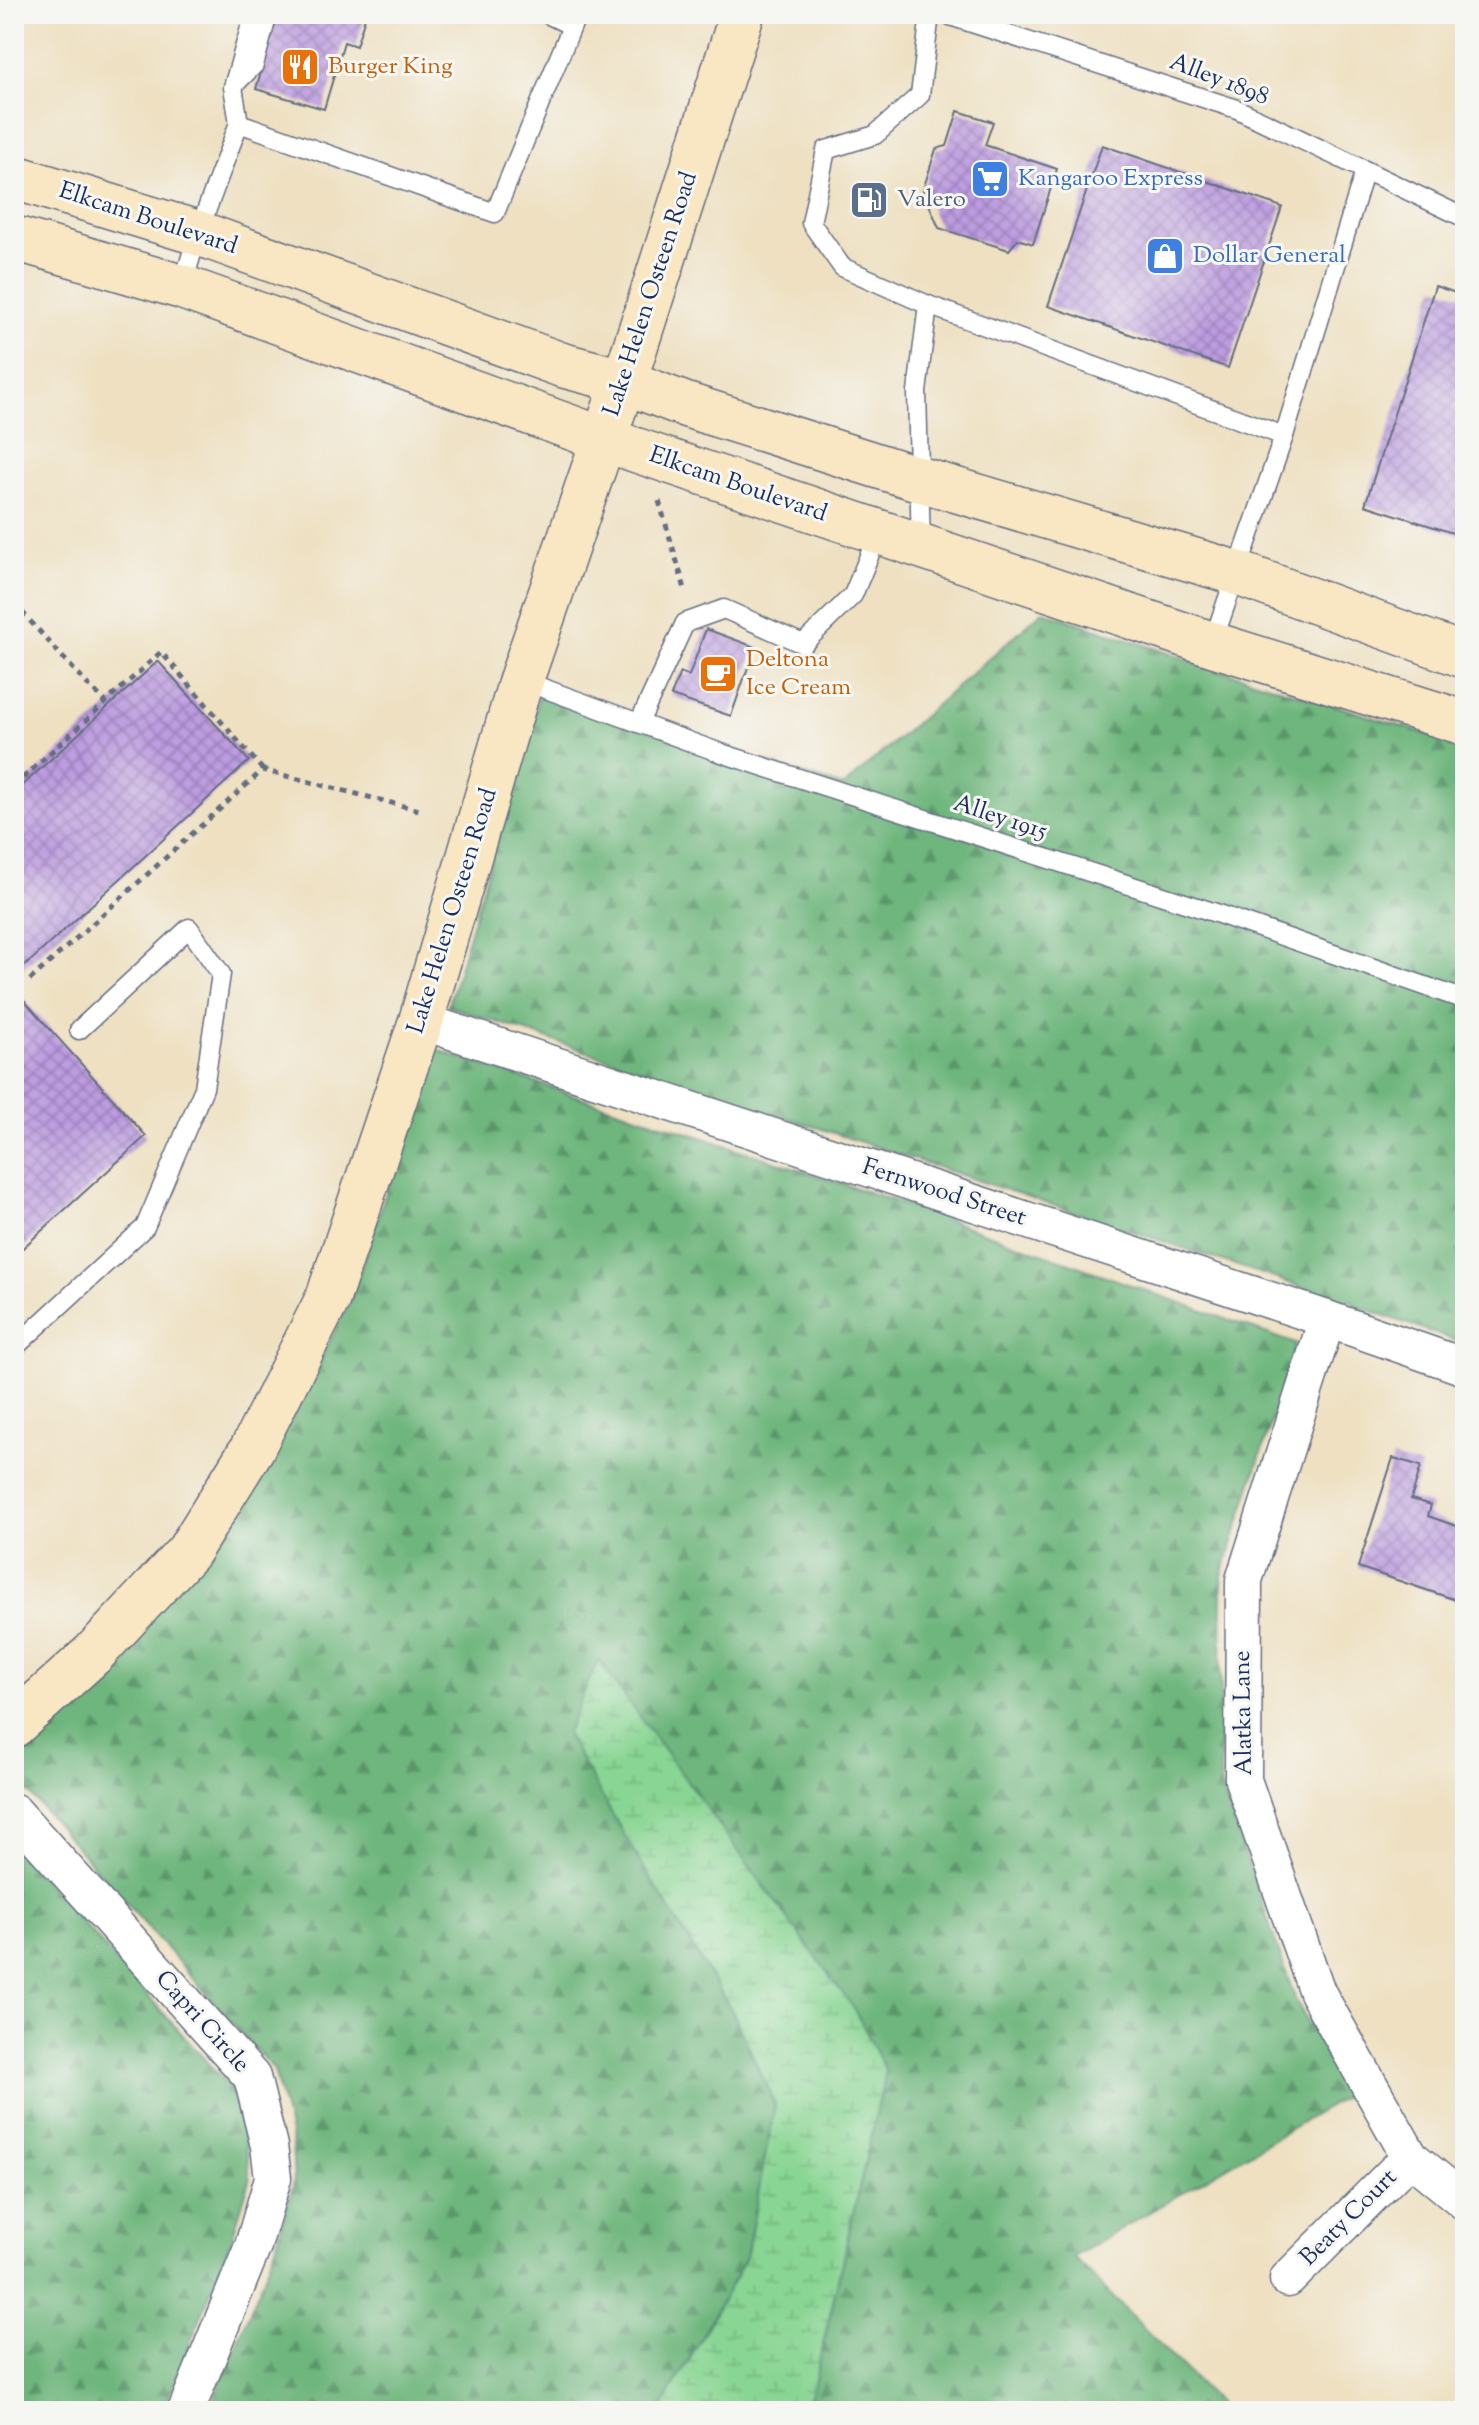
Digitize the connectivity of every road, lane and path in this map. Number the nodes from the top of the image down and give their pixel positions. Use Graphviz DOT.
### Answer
graph roads {
  1 [pos="254,14"];
  2 [pos="268,14"];
  3 [pos="547,14"];
  4 [pos="742,14"];
  5 [pos="930,14"];
  6 [pos="944,14"];
  7 [pos="574,20"];
  8 [pos="233,87"];
  9 [pos="239,123"];
  10 [pos="1365,170"];
  11 [pos="14,177"];
  12 [pos="1465,218"];
  13 [pos="198,233"];
  14 [pos="14,238"];
  15 [pos="182,287"];
  16 [pos="928,305"];
  17 [pos="623,381"];
  18 [pos="1284,436"];
  19 [pos="603,439"];
  20 [pos="919,479"];
  21 [pos="657,492"];
  22 [pos="879,532"];
  23 [pos="921,546"];
  24 [pos="1237,573"];
  25 [pos="685,589"];
  26 [pos="14,603"];
  27 [pos="1212,644"];
  28 [pos="1465,656"];
  29 [pos="521,680"];
  30 [pos="106,702"];
  31 [pos="639,723"];
  32 [pos="1465,723"];
  33 [pos="263,770"];
  34 [pos="14,786"];
  35 [pos="419,810"];
  36 [pos="30,980"];
  37 [pos="1465,1000"];
  38 [pos="421,1021"];
  39 [pos="79,1030"];
  40 [pos="1327,1319"];
  41 [pos="14,1348"];
  42 [pos="1465,1367"];
  43 [pos="14,1725"];
  44 [pos="14,1812"];
  45 [pos="1410,2157"];
  46 [pos="1465,2202"];
  47 [pos="1288,2279"];
  48 [pos="186,2411"];
  1 -- 8 [label="lane"];
  2 -- 8 [label="lane"];
  3 -- 7 [label="lane"];
  4 -- 17 [label="street, Lake Helen Osteen Road"];
  5 -- 16 [label="lane"];
  6 -- 10 [label="lane, Alley 1898"];
  7 -- 9 [label="lane"];
  8 -- 9 [label="lane"];
  9 -- 13 [label="lane"];
  10 -- 12 [label="lane, Alley 1898"];
  10 -- 18 [label="lane"];
  11 -- 13 [label="street, Elkcam Boulevard"];
  13 -- 15 [label="lane"];
  13 -- 17 [label="street, Elkcam Boulevard"];
  14 -- 15 [label="street, Elkcam Boulevard"];
  15 -- 19 [label="street, Elkcam Boulevard"];
  16 -- 18 [label="lane"];
  16 -- 20 [label="lane"];
  17 -- 19 [label="street, Lake Helen Osteen Road"];
  17 -- 20 [label="street, Elkcam Boulevard"];
  18 -- 24 [label="lane"];
  19 -- 22 [label="street, Elkcam Boulevard"];
  19 -- 29 [label="street, Lake Helen Osteen Road"];
  20 -- 23 [label="lane"];
  20 -- 24 [label="street, Elkcam Boulevard"];
  21 -- 25 [label="path"];
  22 -- 23 [label="street, Elkcam Boulevard"];
  22 -- 31 [label="lane"];
  23 -- 27 [label="street, Elkcam Boulevard"];
  24 -- 27 [label="lane"];
  24 -- 28 [label="street, Elkcam Boulevard"];
  26 -- 30 [label="path"];
  27 -- 32 [label="street, Elkcam Boulevard"];
  29 -- 31 [label="lane, Alley 1915"];
  29 -- 38 [label="street, Lake Helen Osteen Road"];
  30 -- 33 [label="path"];
  30 -- 34 [label="path"];
  31 -- 37 [label="lane, Alley 1915"];
  33 -- 35 [label="path"];
  33 -- 36 [label="path"];
  38 -- 40 [label="street, Fernwood Street"];
  38 -- 43 [label="street, Lake Helen Osteen Road"];
  39 -- 41 [label="lane"];
  40 -- 42 [label="street, Fernwood Street"];
  40 -- 45 [label="street, Alatka Lane"];
  44 -- 48 [label="street, Capri Circle"];
  45 -- 46 [label="street, Alatka Lane"];
  45 -- 47 [label="street, Beaty Court"];
}
